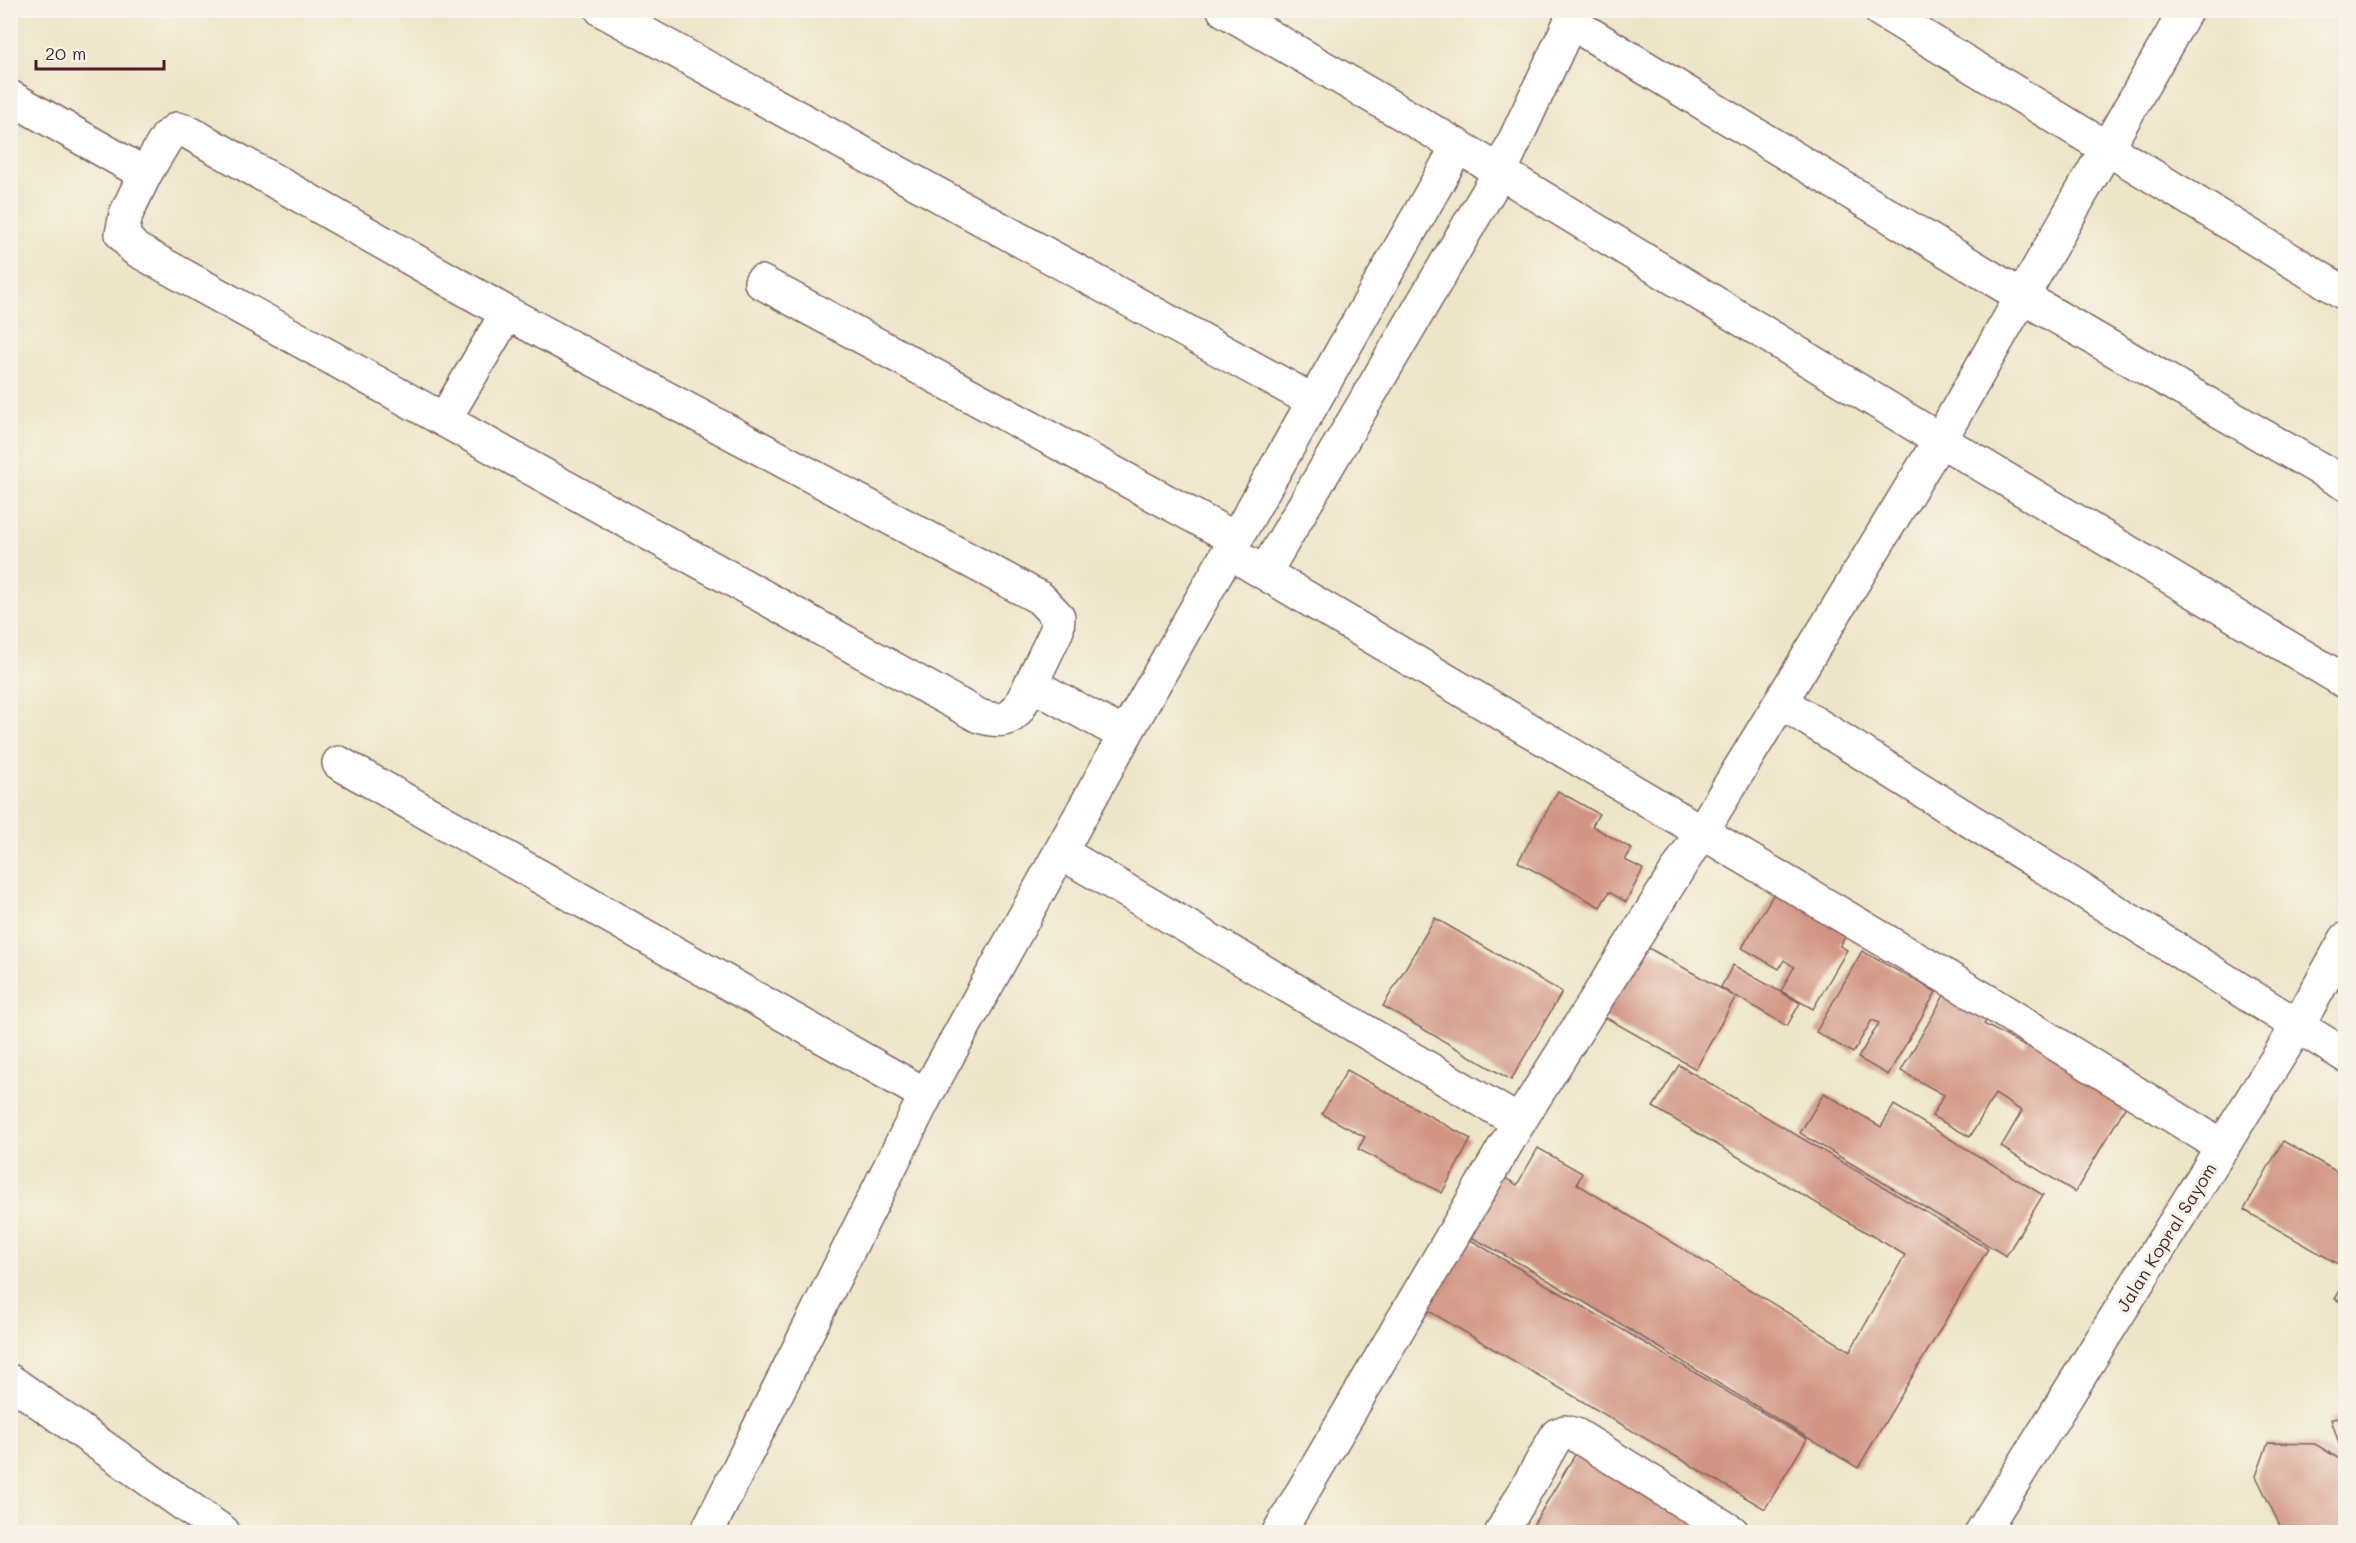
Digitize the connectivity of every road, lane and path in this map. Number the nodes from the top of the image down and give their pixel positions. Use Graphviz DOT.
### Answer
graph roads {
  1 [pos="602,10"];
  2 [pos="1224,10"];
  3 [pos="1880,10"];
  4 [pos="2186,10"];
  5 [pos="1573,16"];
  6 [pos="10,97"];
  7 [pos="1458,146"];
  8 [pos="2106,148"];
  9 [pos="1500,172"];
  10 [pos="145,174"];
  11 [pos="761,282"];
  12 [pos="2346,294"];
  13 [pos="2023,297"];
  14 [pos="507,312"];
  15 [pos="1313,401"];
  16 [pos="444,420"];
  17 [pos="1940,440"];
  18 [pos="2346,484"];
  19 [pos="1232,545"];
  20 [pos="1265,572"];
  21 [pos="2346,682"];
  22 [pos="1031,684"];
  23 [pos="1781,702"];
  24 [pos="1125,735"];
  25 [pos="339,764"];
  26 [pos="1702,831"];
  27 [pos="1062,853"];
  28 [pos="2346,939"];
  29 [pos="2297,1027"];
  30 [pos="2346,1056"];
  31 [pos="926,1095"];
  32 [pos="1520,1122"];
  33 [pos="2223,1147"];
  34 [pos="10,1381"];
  35 [pos="223,1533"];
  36 [pos="707,1533"];
  37 [pos="1280,1533"];
  38 [pos="1502,1533"];
  39 [pos="1732,1533"];
  40 [pos="1982,1533"];
  1 -- 15 [label="street"];
  2 -- 7 [label="street"];
  3 -- 8 [label="street"];
  4 -- 8 [label="street"];
  5 -- 9 [label="street"];
  5 -- 13 [label="street"];
  6 -- 10 [label="street"];
  7 -- 9 [label="street"];
  7 -- 15 [label="street"];
  8 -- 12 [label="street"];
  8 -- 13 [label="street"];
  9 -- 17 [label="street"];
  9 -- 20 [label="street"];
  10 -- 14 [label="street"];
  10 -- 16 [label="street"];
  11 -- 19 [label="street"];
  13 -- 17 [label="street"];
  13 -- 18 [label="street"];
  14 -- 16 [label="street"];
  14 -- 22 [label="street"];
  15 -- 19 [label="street"];
  16 -- 22 [label="street"];
  17 -- 21 [label="street"];
  17 -- 23 [label="street"];
  19 -- 20 [label="street"];
  19 -- 24 [label="street"];
  20 -- 26 [label="street"];
  22 -- 24 [label="street"];
  23 -- 26 [label="street"];
  23 -- 29 [label="street"];
  24 -- 27 [label="street"];
  25 -- 31 [label="street"];
  26 -- 32 [label="street"];
  26 -- 33 [label="street"];
  27 -- 31 [label="street"];
  27 -- 32 [label="street"];
  28 -- 29 [label="street, Jalan Kopral Sayom"];
  29 -- 30 [label="street"];
  29 -- 33 [label="street, Jalan Kopral Sayom"];
  31 -- 36 [label="street"];
  32 -- 37 [label="street"];
  33 -- 40 [label="street, Jalan Kopral Sayom"];
  34 -- 35 [label="street"];
  38 -- 39 [label="street"];
}
